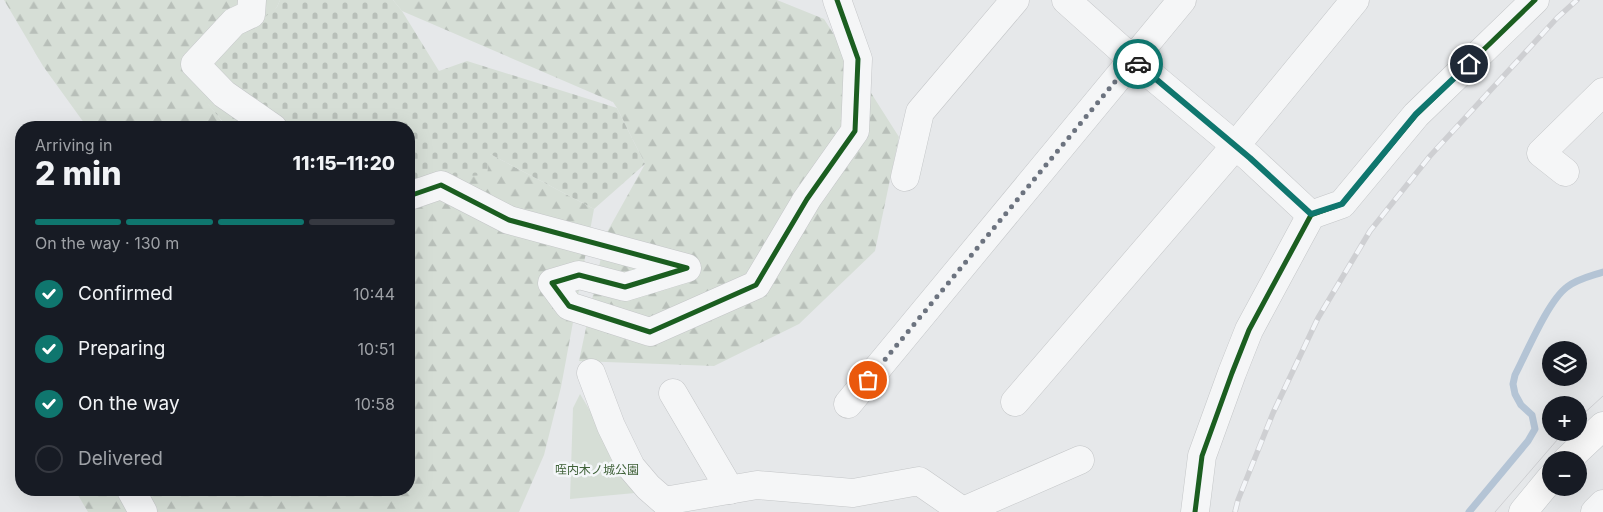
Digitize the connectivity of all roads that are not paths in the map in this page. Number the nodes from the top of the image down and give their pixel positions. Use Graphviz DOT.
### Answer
graph roads {
  1 [pos="252,0"];
  2 [pos="837,0"];
  3 [pos="1015,0"];
  4 [pos="1066,0"];
  5 [pos="1182,0"];
  6 [pos="1354,0"];
  7 [pos="1534,0"];
  8 [pos="1133,60"];
  9 [pos="1603,92"];
  10 [pos="264,121"];
  11 [pos="1236,145"];
  12 [pos="1565,172"];
  13 [pos="905,177"];
  14 [pos="415,194"];
  15 [pos="1311,214"];
  16 [pos="591,373"];
  17 [pos="673,393"];
  18 [pos="1015,402"];
  19 [pos="848,404"];
  20 [pos="1603,426"];
  21 [pos="1577,451"];
  22 [pos="1080,460"];
  23 [pos="1542,489"];
  24 [pos="730,490"];
  25 [pos="134,496"];
  26 [pos="1603,504"];
  27 [pos="671,506"];
  28 [pos="963,511"];
  29 [pos="143,512"];
  30 [pos="1195,512"];
  31 [pos="1523,512"];
  32 [pos="1595,512"];
  1 -- 10 [label="street"];
  2 -- 14 [label="street"];
  3 -- 13 [label="street"];
  4 -- 8 [label="street"];
  5 -- 8 [label="street"];
  6 -- 11 [label="street"];
  7 -- 15 [label="street"];
  8 -- 11 [label="street"];
  8 -- 19 [label="street"];
  9 -- 12 [label="street"];
  11 -- 15 [label="street"];
  11 -- 18 [label="street"];
  15 -- 30 [label="street"];
  16 -- 27 [label="street"];
  17 -- 24 [label="street"];
  20 -- 21 [label="main road"];
  22 -- 28 [label="street"];
  23 -- 31 [label="main road"];
  24 -- 27 [label="street"];
  24 -- 28 [label="street"];
  25 -- 29 [label="street"];
  26 -- 32 [label="street"];
}
